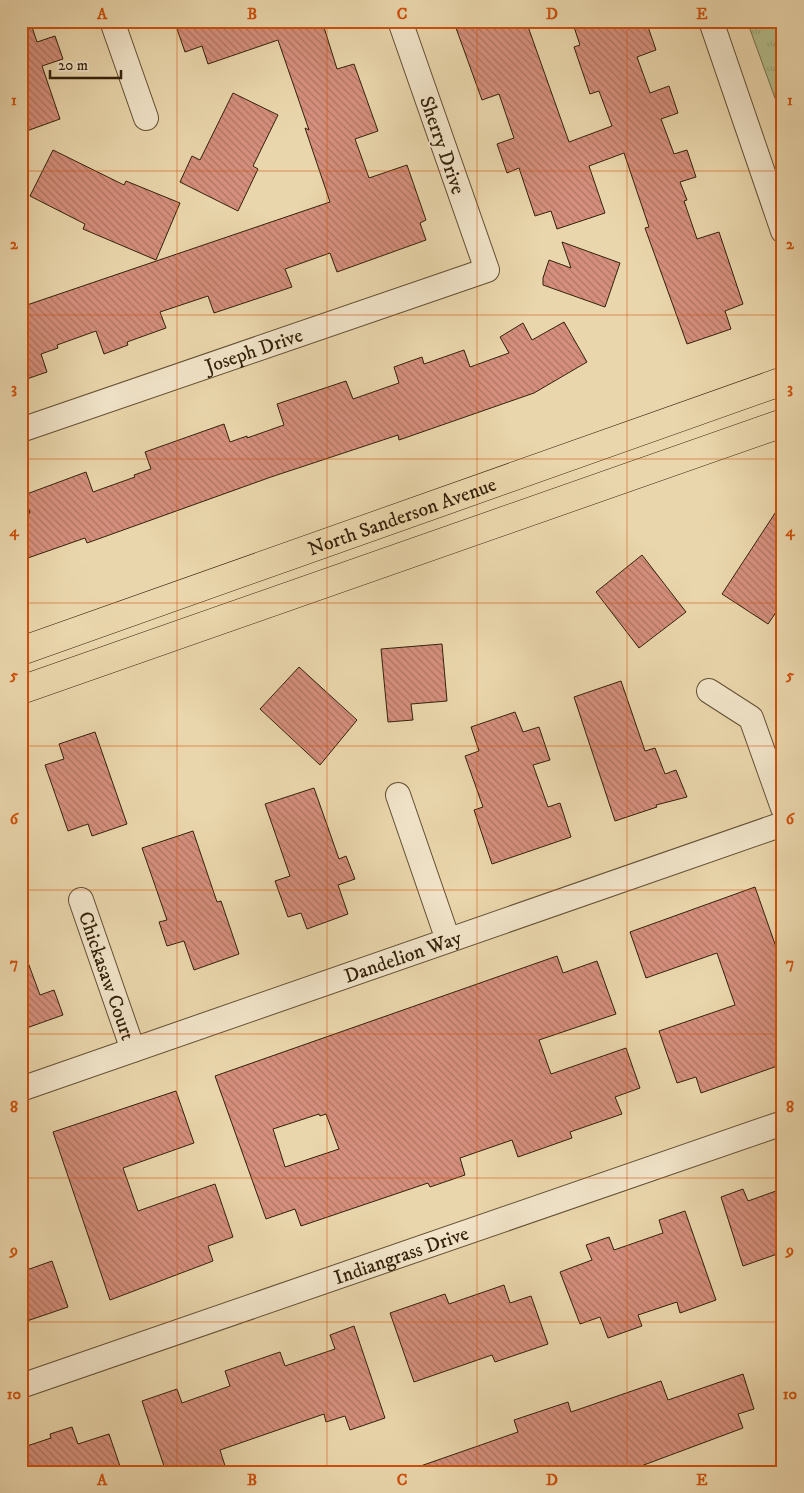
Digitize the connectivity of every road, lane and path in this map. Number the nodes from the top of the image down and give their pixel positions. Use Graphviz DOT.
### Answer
graph roads {
  1 [pos="112,21"];
  2 [pos="400,21"];
  3 [pos="711,21"];
  4 [pos="146,118"];
  5 [pos="783,231"];
  6 [pos="487,270"];
  7 [pos="783,381"];
  8 [pos="783,423"];
  9 [pos="21,430"];
  10 [pos="21,651"];
  11 [pos="21,690"];
  12 [pos="709,691"];
  13 [pos="398,795"];
  14 [pos="783,808"];
  15 [pos="783,824"];
  16 [pos="82,900"];
  17 [pos="448,940"];
  18 [pos="133,1050"];
  19 [pos="21,1088"];
  20 [pos="783,1123"];
  21 [pos="21,1386"];
  1 -- 4 [label="street"];
  2 -- 6 [label="street, Sherry Drive"];
  3 -- 5 [label="street"];
  6 -- 9 [label="street, Joseph Drive"];
  7 -- 10 [label="highway, North Sanderson Avenue"];
  8 -- 11 [label="highway, North Sanderson Avenue"];
  12 -- 14 [label="street"];
  13 -- 17 [label="street"];
  15 -- 17 [label="street, Dandelion Way"];
  16 -- 18 [label="street, Chickasaw Court"];
  17 -- 18 [label="street, Dandelion Way"];
  18 -- 19 [label="street, Dandelion Way"];
  20 -- 21 [label="street, Indiangrass Drive"];
}
